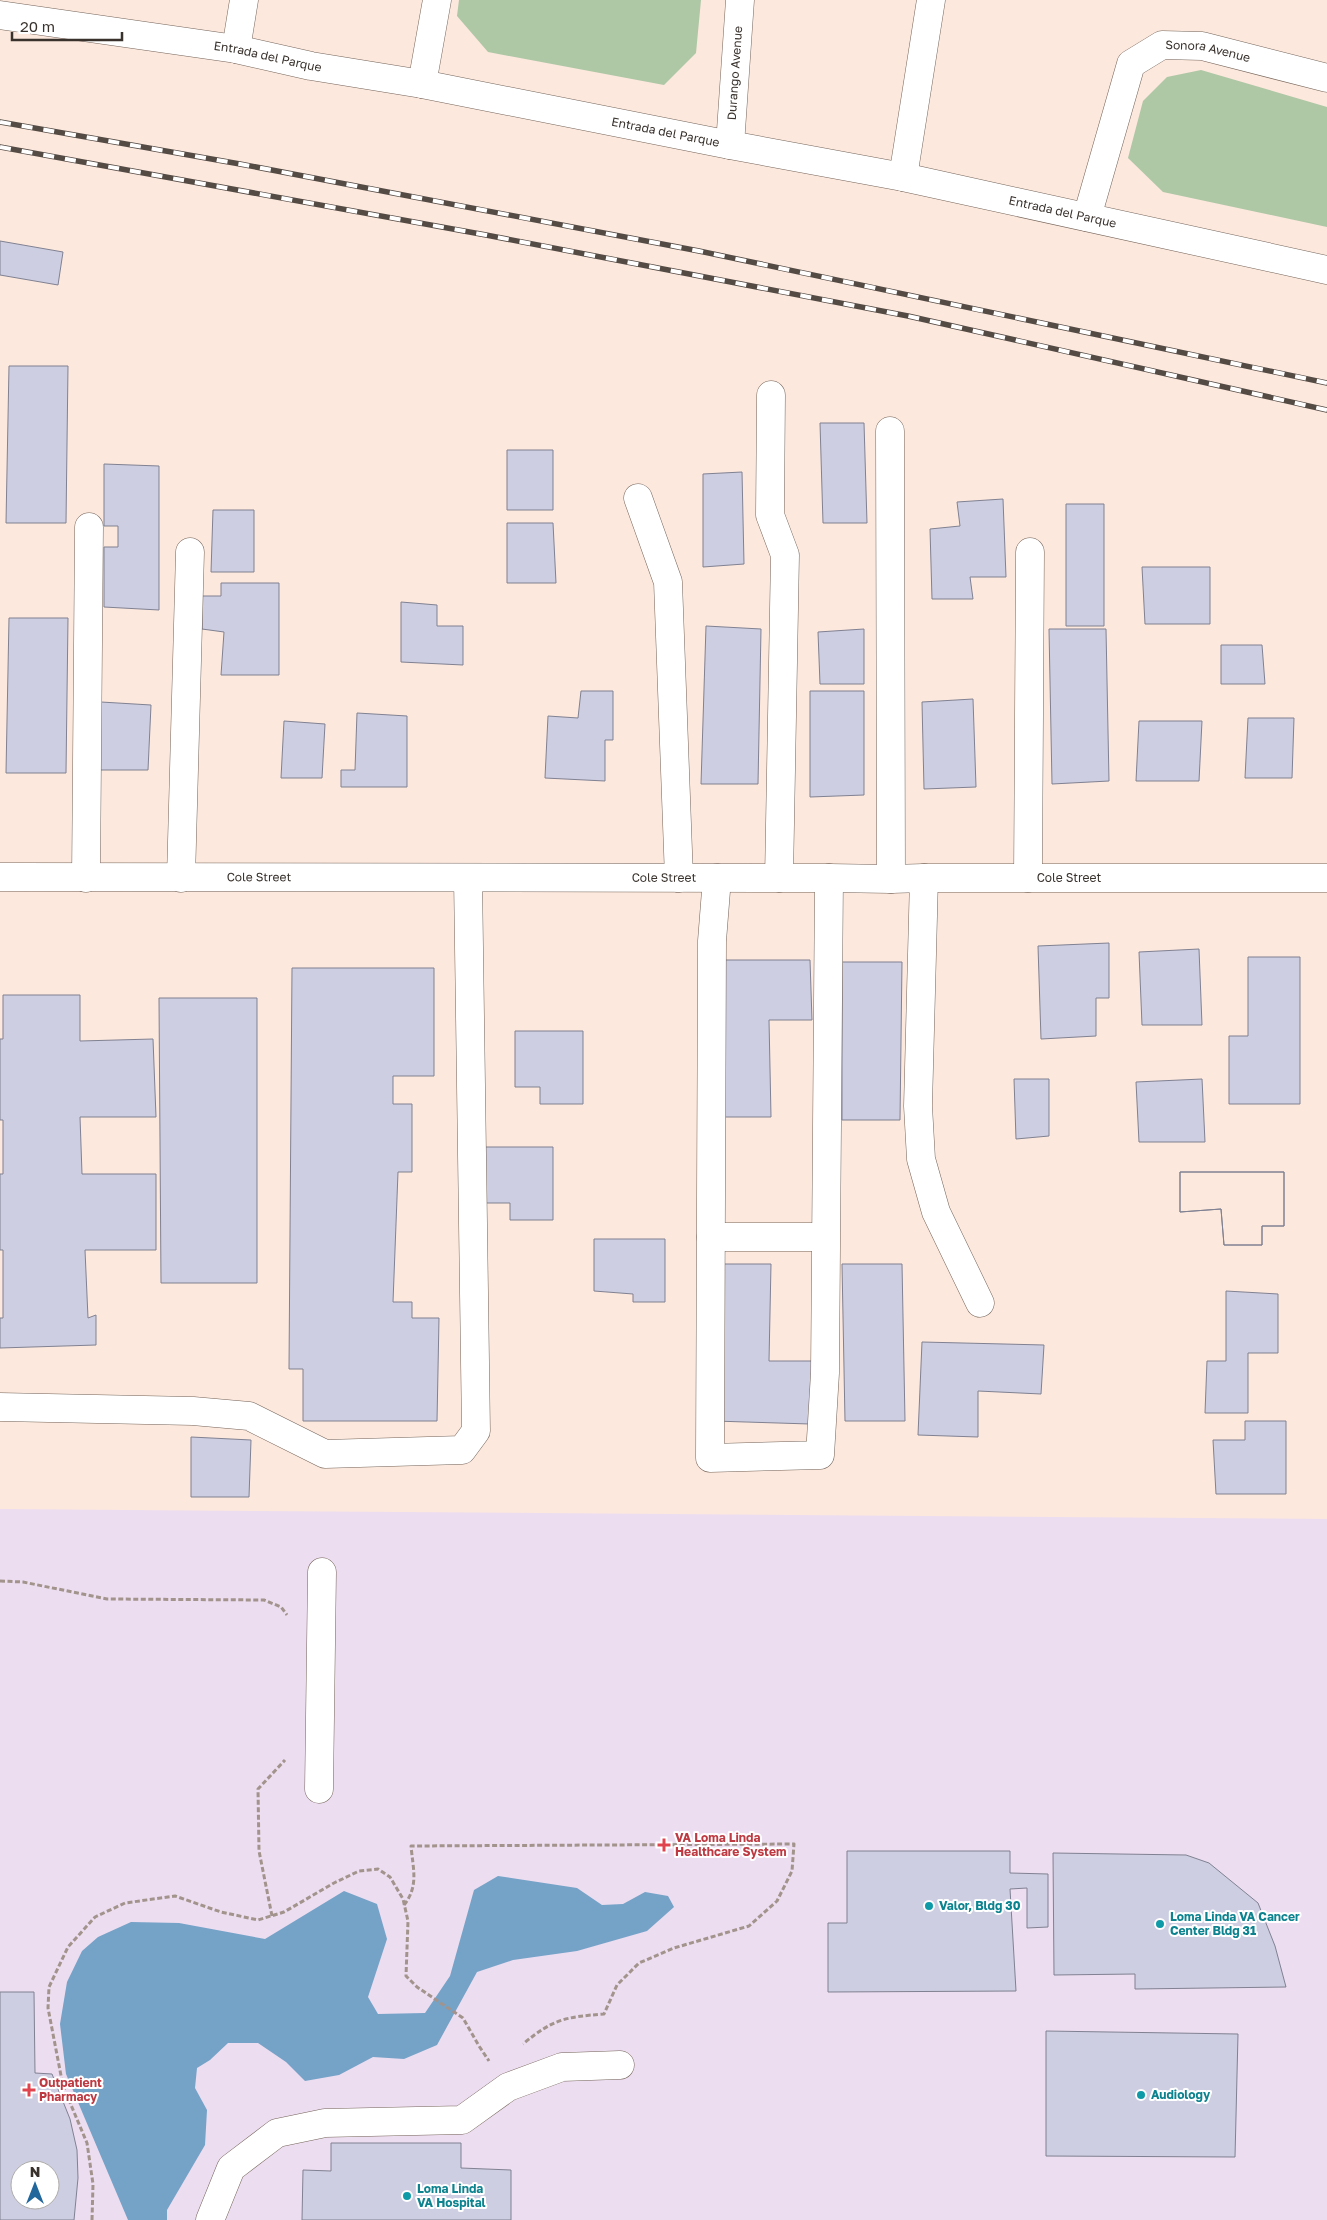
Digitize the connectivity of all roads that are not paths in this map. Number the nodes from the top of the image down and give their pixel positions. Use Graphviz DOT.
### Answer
graph roads {
  1 [pos="244,0"];
  2 [pos="437,0"];
  3 [pos="740,0"];
  4 [pos="931,0"];
  5 [pos="0,16"];
  6 [pos="236,49"];
  7 [pos="1327,78"];
  8 [pos="422,84"];
  9 [pos="730,146"];
  10 [pos="903,177"];
  11 [pos="1087,217"];
  12 [pos="1327,270"];
  13 [pos="771,395"];
  14 [pos="890,431"];
  15 [pos="638,498"];
  16 [pos="89,527"];
  17 [pos="190,552"];
  18 [pos="1030,552"];
  19 [pos="0,877"];
  20 [pos="86,878"];
  21 [pos="181,878"];
  22 [pos="468,878"];
  23 [pos="679,878"];
  24 [pos="717,878"];
  25 [pos="779,878"];
  26 [pos="829,878"];
  27 [pos="924,878"];
  28 [pos="1028,878"];
  29 [pos="1327,878"];
  30 [pos="891,879"];
  31 [pos="711,1237"];
  32 [pos="824,1237"];
  33 [pos="980,1303"];
  34 [pos="0,1407"];
  35 [pos="322,1572"];
  36 [pos="319,1789"];
  37 [pos="620,2065"];
  38 [pos="210,2220"];
  1 -- 6 [label="street"];
  2 -- 8 [label="street"];
  3 -- 9 [label="street, Durango Avenue"];
  4 -- 10 [label="street"];
  5 -- 6 [label="street, Entrada del Parque"];
  6 -- 8 [label="street, Entrada del Parque"];
  7 -- 11 [label="street, Sonora Avenue"];
  8 -- 9 [label="street, Entrada del Parque"];
  9 -- 10 [label="street, Entrada del Parque"];
  10 -- 11 [label="street, Entrada del Parque"];
  11 -- 12 [label="street, Entrada del Parque"];
  13 -- 25 [label="street"];
  14 -- 30 [label="street"];
  15 -- 23 [label="street"];
  16 -- 20 [label="street"];
  17 -- 21 [label="street"];
  18 -- 28 [label="street"];
  19 -- 20 [label="street, Cole Street"];
  20 -- 21 [label="street, Cole Street"];
  21 -- 22 [label="street, Cole Street"];
  22 -- 23 [label="street, Cole Street"];
  22 -- 34 [label="street"];
  23 -- 24 [label="street, Cole Street"];
  24 -- 25 [label="street, Cole Street"];
  24 -- 31 [label="street"];
  25 -- 26 [label="street, Cole Street"];
  26 -- 30 [label="street, Cole Street"];
  26 -- 32 [label="street"];
  27 -- 28 [label="street, Cole Street"];
  27 -- 30 [label="street, Cole Street"];
  27 -- 33 [label="street"];
  28 -- 29 [label="street, Cole Street"];
  31 -- 32 [label="street"];
  31 -- 32 [label="street"];
  35 -- 36 [label="street"];
  37 -- 38 [label="street"];
}
